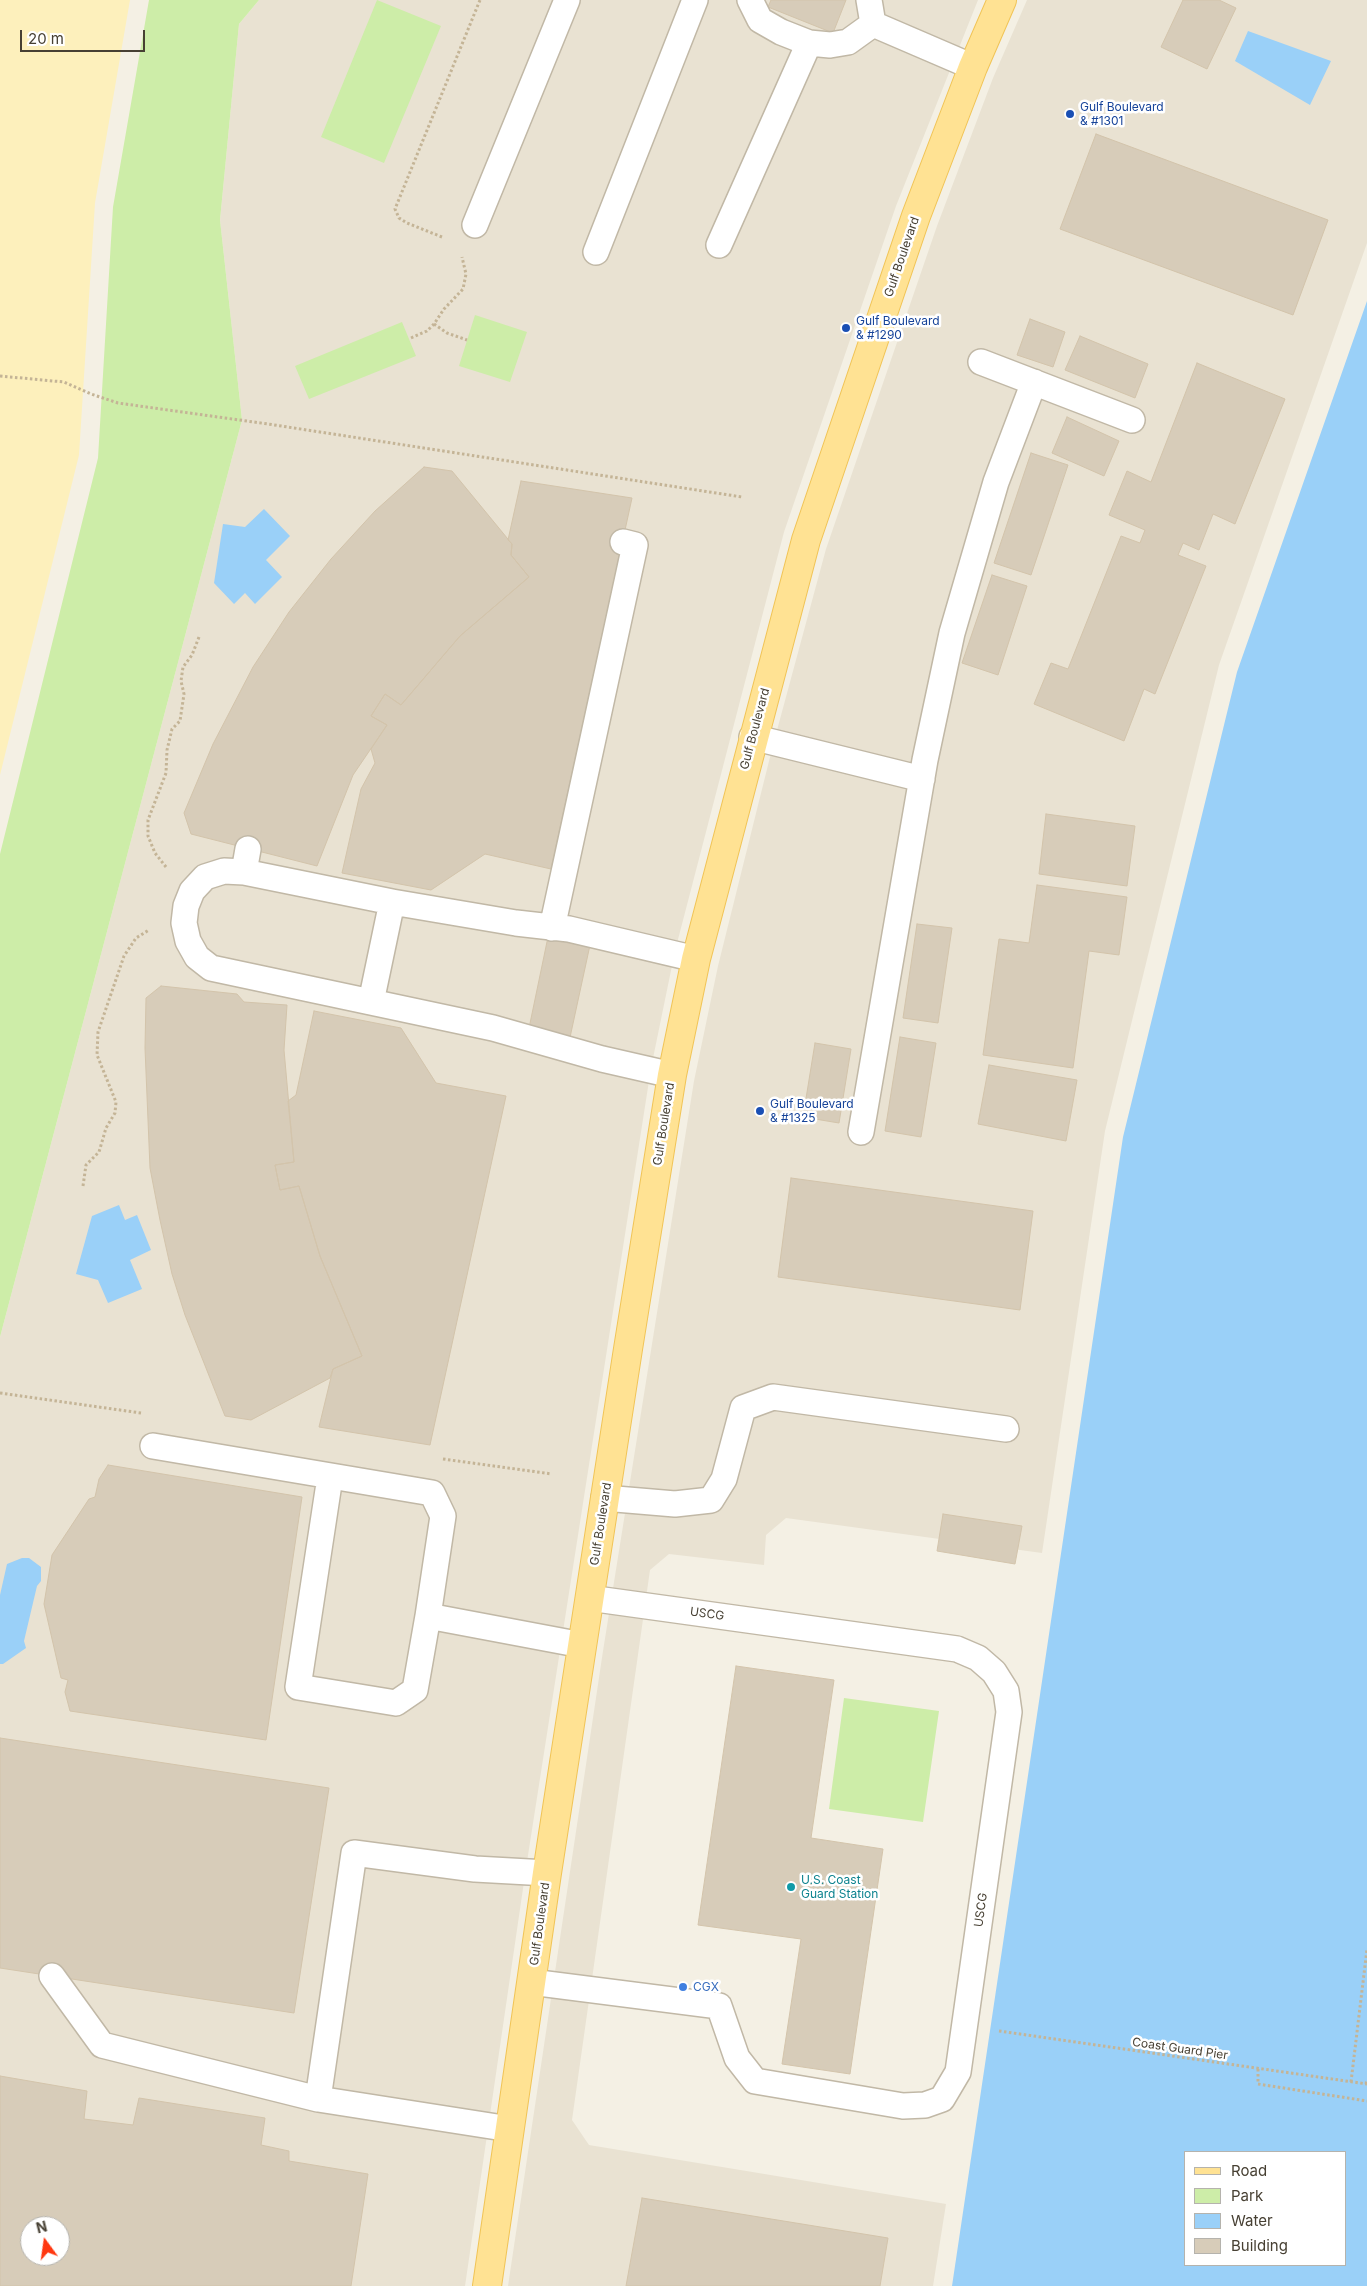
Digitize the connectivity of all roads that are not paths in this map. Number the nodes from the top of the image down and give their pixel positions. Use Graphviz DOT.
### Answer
graph roads {
  1 [pos="568,0"];
  2 [pos="695,0"];
  3 [pos="750,0"];
  4 [pos="1002,0"];
  5 [pos="871,12"];
  6 [pos="809,43"];
  7 [pos="973,67"];
  8 [pos="475,226"];
  9 [pos="719,245"];
  10 [pos="596,252"];
  11 [pos="981,362"];
  12 [pos="1034,382"];
  13 [pos="1132,420"];
  14 [pos="623,542"];
  15 [pos="752,737"];
  16 [pos="922,779"];
  17 [pos="392,902"];
  18 [pos="552,928"];
  19 [pos="696,959"];
  20 [pos="371,1002"];
  21 [pos="672,1075"];
  22 [pos="861,1132"];
  23 [pos="1006,1429"];
  24 [pos="153,1446"];
  25 [pos="330,1477"];
  26 [pos="604,1498"];
  27 [pos="589,1598"];
  28 [pos="428,1616"];
  29 [pos="582,1645"];
  30 [pos="547,1873"];
  31 [pos="52,1976"];
  32 [pos="532,1982"];
  33 [pos="318,2099"];
  34 [pos="510,2129"];
  35 [pos="487,2286"];
  1 -- 8 [label="lane"];
  2 -- 10 [label="lane"];
  3 -- 6 [label="lane"];
  4 -- 7 [label="main road, Gulf Boulevard"];
  5 -- 6 [label="lane"];
  5 -- 7 [label="lane"];
  6 -- 9 [label="lane"];
  7 -- 15 [label="main road, Gulf Boulevard"];
  11 -- 12 [label="lane"];
  12 -- 13 [label="lane"];
  12 -- 16 [label="lane"];
  14 -- 18 [label="lane"];
  15 -- 16 [label="lane"];
  15 -- 19 [label="main road, Gulf Boulevard"];
  16 -- 22 [label="lane"];
  17 -- 18 [label="lane"];
  17 -- 20 [label="lane"];
  17 -- 20 [label="lane"];
  18 -- 19 [label="lane"];
  19 -- 21 [label="main road, Gulf Boulevard"];
  20 -- 21 [label="lane"];
  21 -- 26 [label="main road, Gulf Boulevard"];
  23 -- 26 [label="lane"];
  24 -- 25 [label="lane"];
  25 -- 28 [label="lane"];
  25 -- 28 [label="lane"];
  26 -- 27 [label="main road, Gulf Boulevard"];
  27 -- 29 [label="main road, Gulf Boulevard"];
  27 -- 32 [label="lane, USCG"];
  28 -- 29 [label="lane"];
  29 -- 30 [label="main road, Gulf Boulevard"];
  30 -- 32 [label="main road, Gulf Boulevard"];
  30 -- 33 [label="lane"];
  31 -- 33 [label="lane"];
  32 -- 34 [label="main road, Gulf Boulevard"];
  33 -- 34 [label="lane"];
  34 -- 35 [label="main road, Gulf Boulevard"];
}
